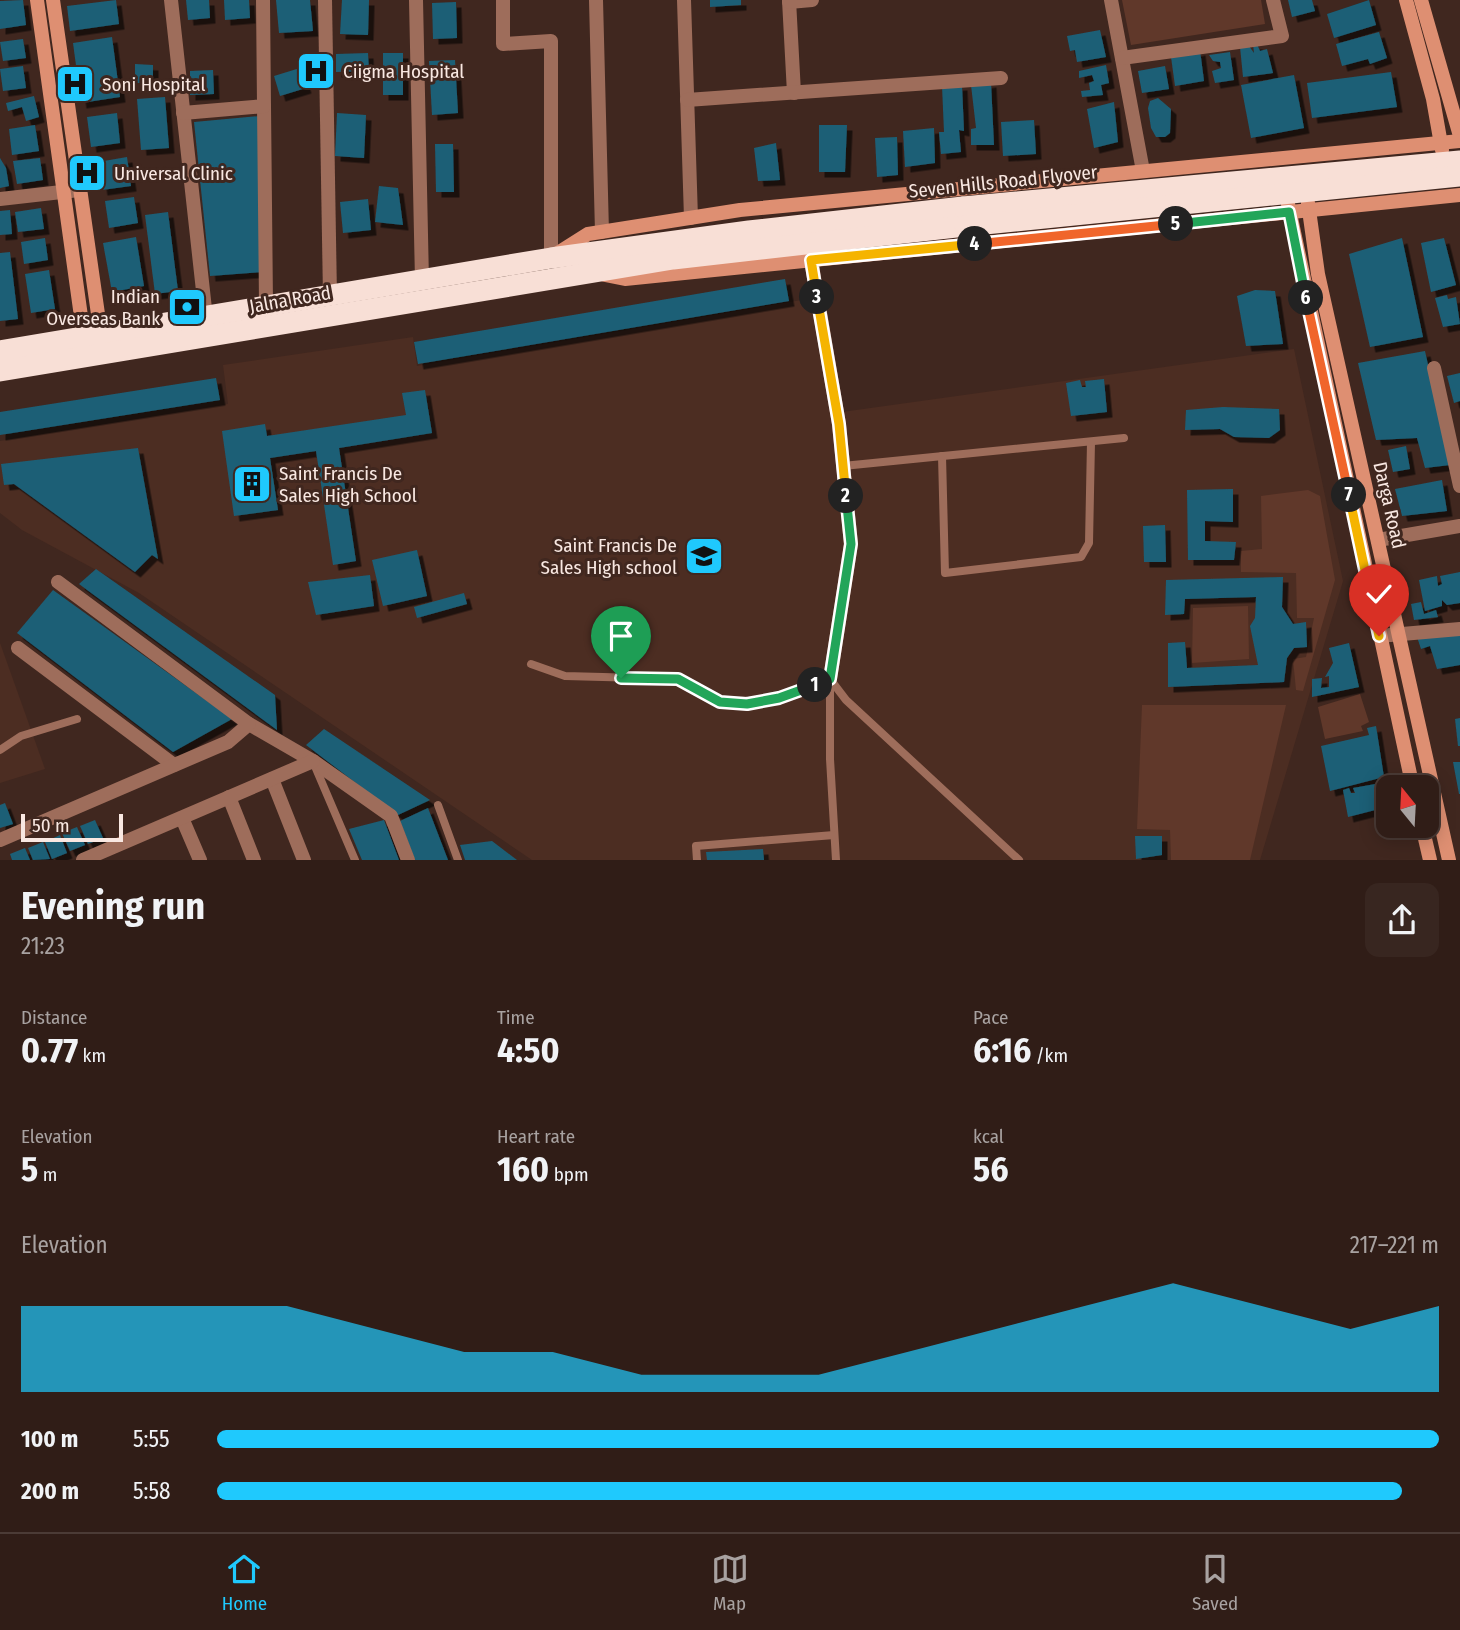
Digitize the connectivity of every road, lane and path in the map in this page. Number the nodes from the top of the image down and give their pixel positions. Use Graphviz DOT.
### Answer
graph roads {
  1 [pos="37,0"];
  2 [pos="53,0"];
  3 [pos="171,0"];
  4 [pos="263,0"];
  5 [pos="325,0"];
  6 [pos="416,0"];
  7 [pos="503,0"];
  8 [pos="596,0"];
  9 [pos="684,0"];
  10 [pos="811,0"];
  11 [pos="1111,0"];
  12 [pos="1273,0"];
  13 [pos="1406,0"];
  14 [pos="1421,0"];
  15 [pos="789,1"];
  16 [pos="1122,58"];
  17 [pos="1001,78"];
  18 [pos="794,93"];
  19 [pos="687,100"];
  20 [pos="264,106"];
  21 [pos="183,113"];
  22 [pos="1460,139"];
  23 [pos="1441,143"];
  24 [pos="1302,156"];
  25 [pos="1281,158"];
  26 [pos="1460,161"];
  27 [pos="1143,172"];
  28 [pos="1460,176"];
  29 [pos="79,190"];
  30 [pos="64,192"];
  31 [pos="1453,196"];
  32 [pos="0,198"];
  33 [pos="1310,210"];
  34 [pos="1289,212"];
  35 [pos="691,218"];
  36 [pos="598,242"];
  37 [pos="551,258"];
  38 [pos="811,260"];
  39 [pos="587,272"];
  40 [pos="422,281"];
  41 [pos="330,297"];
  42 [pos="267,304"];
  43 [pos="206,317"];
  44 [pos="93,337"];
  45 [pos="0,351"];
  46 [pos="1434,368"];
  47 [pos="0,371"];
  48 [pos="1124,439"];
  49 [pos="1091,442"];
  50 [pos="942,456"];
  51 [pos="843,466"];
  52 [pos="1460,486"];
  53 [pos="1460,526"];
  54 [pos="1378,540"];
  55 [pos="58,582"];
  56 [pos="1460,629"];
  57 [pos="1400,635"];
  58 [pos="1379,636"];
  59 [pos="18,648"];
  60 [pos="531,664"];
  61 [pos="830,679"];
  62 [pos="77,719"];
  63 [pos="249,724"];
  64 [pos="0,750"];
  65 [pos="313,761"];
  66 [pos="174,765"];
  67 [pos="1410,775"];
  68 [pos="272,779"];
  69 [pos="229,797"];
  70 [pos="438,805"];
  71 [pos="183,817"];
  72 [pos="834,835"];
  73 [pos="1425,838"];
  74 [pos="0,840"];
  75 [pos="120,845"];
  76 [pos="83,860"];
  77 [pos="125,860"];
  78 [pos="200,860"];
  79 [pos="254,860"];
  80 [pos="304,860"];
  81 [pos="355,860"];
  82 [pos="408,860"];
  83 [pos="458,860"];
  84 [pos="697,860"];
  85 [pos="836,860"];
  86 [pos="1019,860"];
  87 [pos="1430,860"];
  88 [pos="1449,860"];
  1 -- 30 [label="street"];
  2 -- 29 [label="street"];
  3 -- 21 [label="street"];
  4 -- 20 [label="street"];
  5 -- 41 [label="street"];
  6 -- 40 [label="street"];
  7 -- 37 [label="street"];
  8 -- 36 [label="street"];
  9 -- 19 [label="street"];
  10 -- 15 [label="street"];
  11 -- 16 [label="street"];
  12 -- 16 [label="street"];
  13 -- 23 [label="street"];
  14 -- 22 [label="street"];
  15 -- 18 [label="street"];
  16 -- 27 [label="street"];
  17 -- 18 [label="street"];
  18 -- 19 [label="street"];
  19 -- 35 [label="street"];
  20 -- 21 [label="street"];
  20 -- 42 [label="street"];
  21 -- 43 [label="street"];
  22 -- 23 [label="street"];
  23 -- 24 [label="street"];
  23 -- 31 [label="street"];
  24 -- 25 [label="street"];
  24 -- 33 [label="street, Darga Road"];
  25 -- 27 [label="street"];
  25 -- 34 [label="street, Darga Road"];
  26 -- 36 [label="highway, Seven Hills Road Flyover, bridge"];
  27 -- 35 [label="street"];
  28 -- 39 [label="highway, bridge"];
  29 -- 30 [label="street"];
  29 -- 44 [label="street"];
  30 -- 32 [label="street"];
  30 -- 44 [label="street"];
  31 -- 33 [label="street"];
  33 -- 34 [label="street"];
  33 -- 54 [label="street, Darga Road"];
  34 -- 38 [label="street"];
  34 -- 58 [label="street, Darga Road"];
  35 -- 36 [label="street"];
  36 -- 37 [label="highway, Seven Hills Road Flyover"];
  37 -- 40 [label="highway, Jalna Road"];
  38 -- 39 [label="street"];
  38 -- 51 [label="street"];
  39 -- 47 [label="highway, Jalna Road"];
  40 -- 41 [label="highway, Jalna Road"];
  41 -- 42 [label="highway, Jalna Road"];
  42 -- 43 [label="highway, Jalna Road"];
  43 -- 44 [label="highway, Jalna Road"];
  44 -- 45 [label="highway, Jalna Road"];
  46 -- 52 [label="street"];
  48 -- 49 [label="lane"];
  49 -- 50 [label="lane"];
  49 -- 50 [label="lane"];
  50 -- 51 [label="lane"];
  51 -- 61 [label="street"];
  53 -- 54 [label="street"];
  54 -- 57 [label="street, Darga Road"];
  55 -- 63 [label="street"];
  56 -- 57 [label="street"];
  57 -- 58 [label="street"];
  57 -- 88 [label="street, Darga Road"];
  58 -- 67 [label="street, Darga Road"];
  59 -- 66 [label="street"];
  60 -- 61 [label="lane"];
  61 -- 72 [label="lane"];
  61 -- 86 [label="lane"];
  62 -- 64 [label="lane"];
  63 -- 65 [label="street"];
  63 -- 66 [label="street"];
  65 -- 68 [label="street"];
  65 -- 81 [label="lane"];
  65 -- 82 [label="street"];
  66 -- 74 [label="street"];
  68 -- 69 [label="street"];
  68 -- 80 [label="street"];
  69 -- 71 [label="street"];
  69 -- 79 [label="street"];
  70 -- 83 [label="lane"];
  71 -- 75 [label="street"];
  71 -- 78 [label="street"];
  72 -- 84 [label="lane"];
  72 -- 85 [label="lane"];
  73 -- 87 [label="street"];
  75 -- 76 [label="street"];
  75 -- 77 [label="street"];
}
